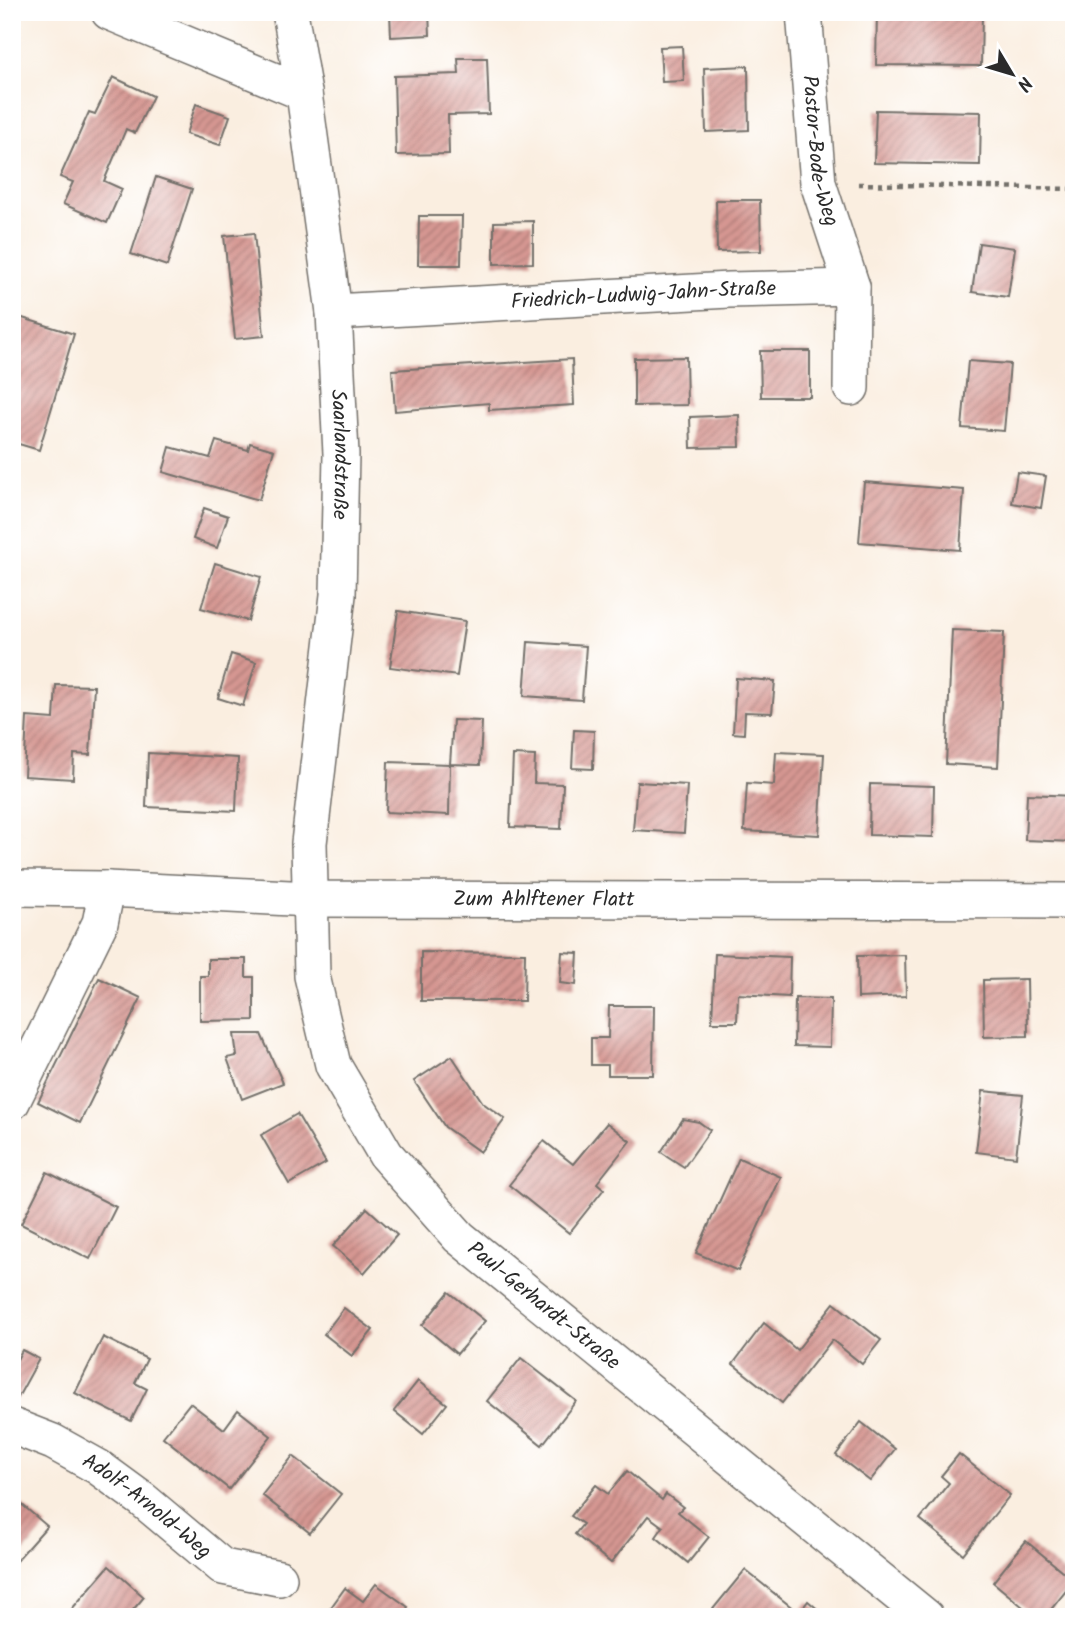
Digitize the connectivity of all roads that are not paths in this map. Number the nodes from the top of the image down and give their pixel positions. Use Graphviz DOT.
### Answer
graph roads {
  1 [pos="109,12"];
  2 [pos="290,12"];
  3 [pos="804,12"];
  4 [pos="304,93"];
  5 [pos="852,287"];
  6 [pos="334,312"];
  7 [pos="851,388"];
  8 [pos="12,888"];
  9 [pos="107,890"];
  10 [pos="310,899"];
  11 [pos="1074,901"];
  12 [pos="12,1102"];
  13 [pos="12,1426"];
  14 [pos="279,1578"];
  15 [pos="926,1617"];
  1 -- 4 [label="street"];
  2 -- 4 [label="street, Saarlandstraße"];
  3 -- 5 [label="street, Pastor-Bode-Weg"];
  4 -- 6 [label="street, Saarlandstraße"];
  5 -- 6 [label="street, Friedrich-Ludwig-Jahn-Straße"];
  5 -- 7 [label="street"];
  6 -- 10 [label="street, Saarlandstraße"];
  8 -- 9 [label="street, Zum Ahlftener Flatt"];
  9 -- 10 [label="street, Zum Ahlftener Flatt"];
  9 -- 12 [label="street"];
  10 -- 11 [label="street, Zum Ahlftener Flatt"];
  10 -- 15 [label="street, Paul-Gerhardt-Straße"];
  13 -- 14 [label="street, Adolf-Arnold-Weg"];
}
